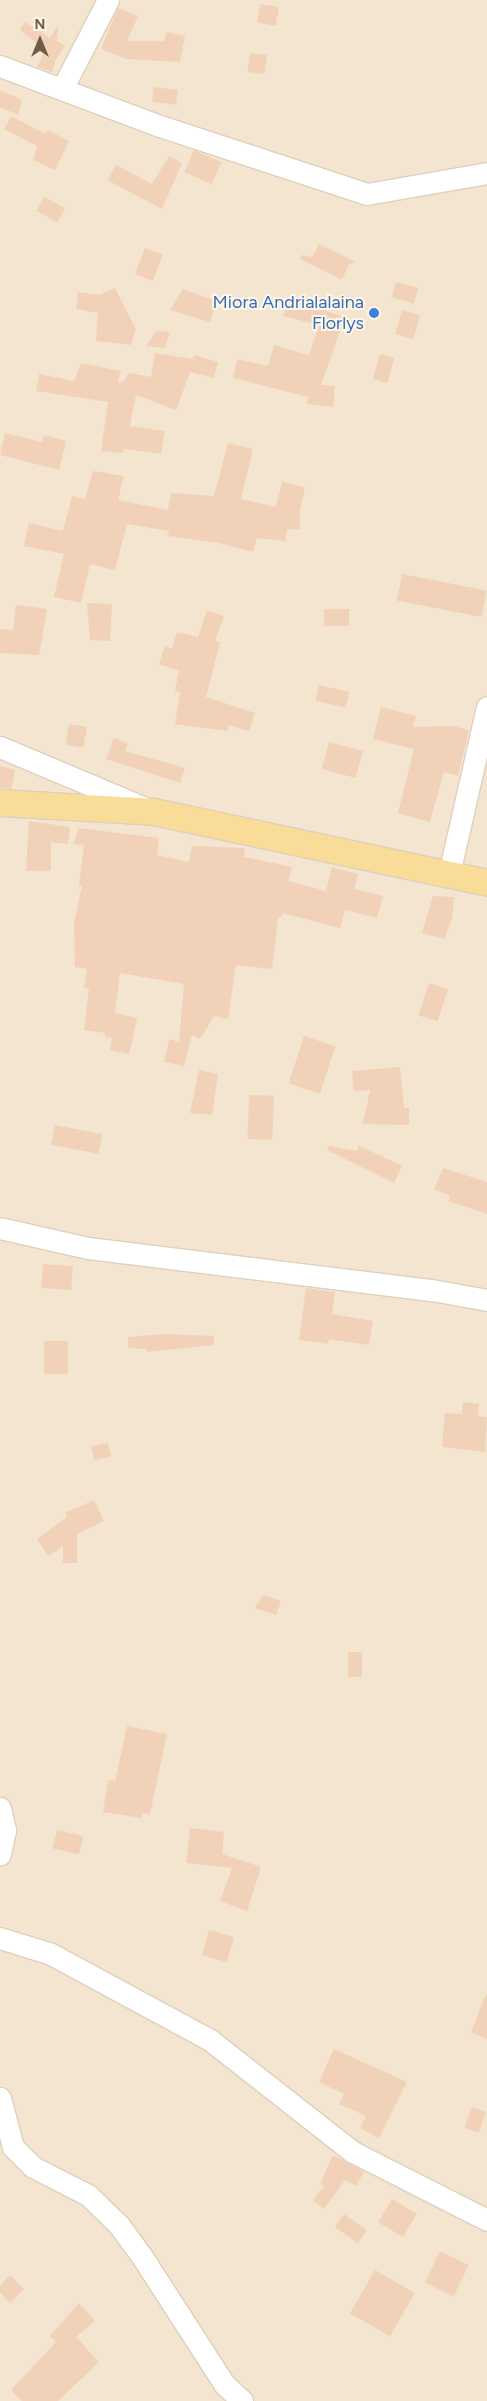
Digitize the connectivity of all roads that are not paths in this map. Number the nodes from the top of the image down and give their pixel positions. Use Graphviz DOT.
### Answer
graph roads {
  1 [pos="108,0"];
  2 [pos="0,66"];
  3 [pos="62,89"];
  4 [pos="487,173"];
  5 [pos="487,707"];
  6 [pos="0,747"];
  7 [pos="0,803"];
  8 [pos="154,812"];
  9 [pos="448,874"];
  10 [pos="487,883"];
  11 [pos="0,1228"];
  12 [pos="487,1300"];
  13 [pos="0,1808"];
  14 [pos="0,1854"];
  15 [pos="0,1938"];
  16 [pos="0,2098"];
  17 [pos="487,2220"];
  18 [pos="242,2401"];
  1 -- 3 [label="street"];
  2 -- 3 [label="street"];
  3 -- 4 [label="street"];
  5 -- 9 [label="street"];
  6 -- 8 [label="street"];
  7 -- 8 [label="main road"];
  8 -- 9 [label="main road"];
  9 -- 10 [label="main road"];
  11 -- 12 [label="street"];
  13 -- 14 [label="street"];
  15 -- 17 [label="street"];
  16 -- 18 [label="street"];
}
